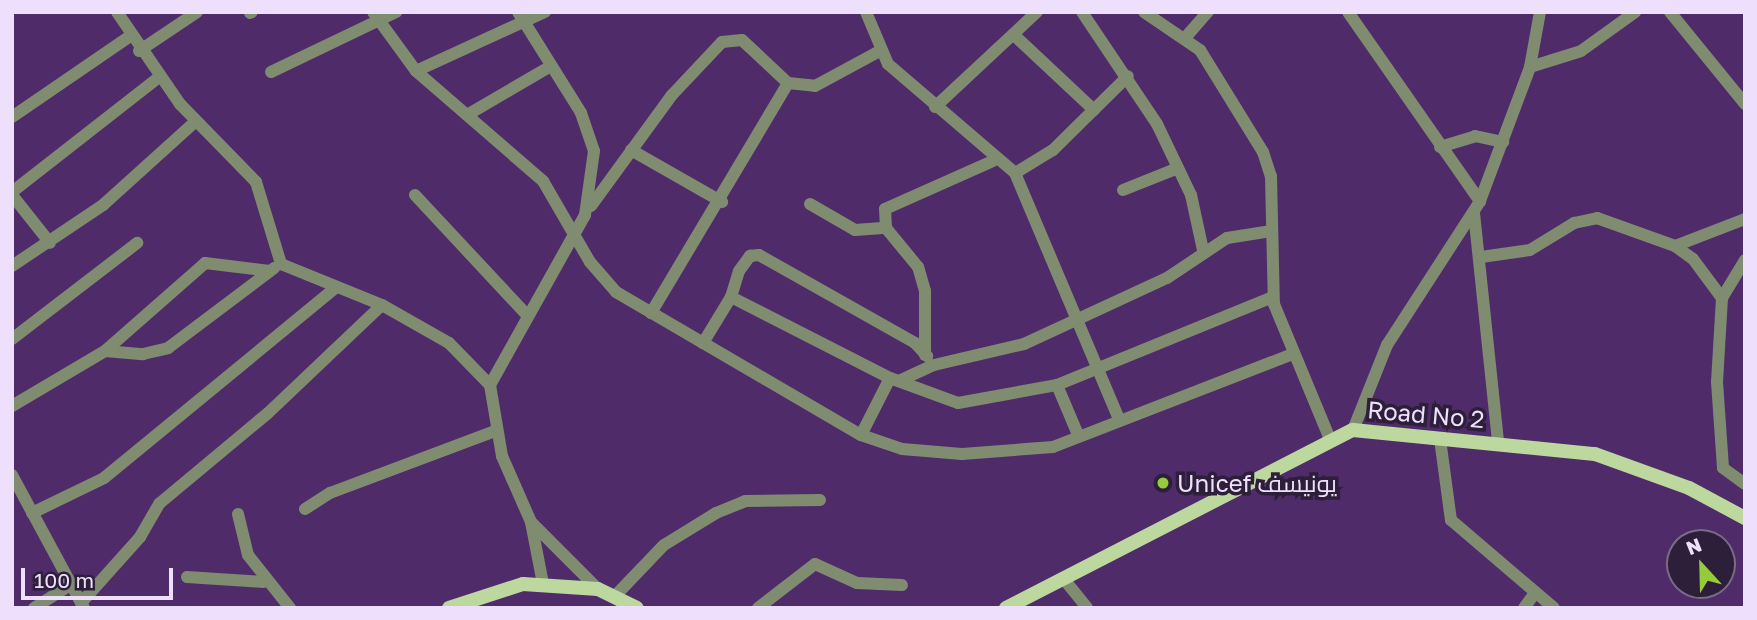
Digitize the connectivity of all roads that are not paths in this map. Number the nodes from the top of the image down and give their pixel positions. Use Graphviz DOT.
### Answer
graph roads {
  1 [pos="117,12"];
  2 [pos="197,12"];
  3 [pos="396,12"];
  4 [pos="545,12"];
  5 [pos="866,12"];
  6 [pos="1037,12"];
  7 [pos="1082,12"];
  8 [pos="1144,12"];
  9 [pos="1208,12"];
  10 [pos="1348,12"];
  11 [pos="1540,12"];
  12 [pos="1635,12"];
  13 [pos="1670,12"];
  14 [pos="375,16"];
  15 [pos="519,17"];
  16 [pos="1015,36"];
  17 [pos="129,37"];
  18 [pos="1185,38"];
  19 [pos="139,51"];
  20 [pos="878,52"];
  21 [pos="551,66"];
  22 [pos="1530,67"];
  23 [pos="416,71"];
  24 [pos="271,72"];
  25 [pos="1128,76"];
  26 [pos="159,77"];
  27 [pos="788,83"];
  28 [pos="1745,104"];
  29 [pos="935,107"];
  30 [pos="1094,110"];
  31 [pos="467,115"];
  32 [pos="12,117"];
  33 [pos="195,121"];
  34 [pos="1503,142"];
  35 [pos="1440,147"];
  36 [pos="631,150"];
  37 [pos="993,161"];
  38 [pos="1178,168"];
  39 [pos="1015,173"];
  40 [pos="1123,190"];
  41 [pos="12,194"];
  42 [pos="415,195"];
  43 [pos="722,202"];
  44 [pos="810,204"];
  45 [pos="1477,207"];
  46 [pos="585,215"];
  47 [pos="1745,219"];
  48 [pos="886,228"];
  49 [pos="1271,230"];
  50 [pos="574,235"];
  51 [pos="50,243"];
  52 [pos="137,243"];
  53 [pos="1675,246"];
  54 [pos="1203,250"];
  55 [pos="1481,257"];
  56 [pos="1745,260"];
  57 [pos="12,266"];
  58 [pos="275,268"];
  59 [pos="335,288"];
  60 [pos="731,297"];
  61 [pos="1273,297"];
  62 [pos="1722,298"];
  63 [pos="382,305"];
  64 [pos="651,313"];
  65 [pos="527,315"];
  66 [pos="1081,318"];
  67 [pos="12,339"];
  68 [pos="703,343"];
  69 [pos="105,351"];
  70 [pos="1290,355"];
  71 [pos="930,360"];
  72 [pos="1097,368"];
  73 [pos="894,379"];
  74 [pos="490,385"];
  75 [pos="1057,385"];
  76 [pos="12,406"];
  77 [pos="1119,419"];
  78 [pos="1353,430"];
  79 [pos="495,431"];
  80 [pos="861,435"];
  81 [pos="1079,437"];
  82 [pos="1330,439"];
  83 [pos="1440,439"];
  84 [pos="1498,443"];
  85 [pos="13,479"];
  86 [pos="1745,484"];
  87 [pos="820,500"];
  88 [pos="305,509"];
  89 [pos="32,513"];
  90 [pos="237,514"];
  91 [pos="1745,517"];
  92 [pos="531,522"];
  93 [pos="187,577"];
  94 [pos="1063,578"];
  95 [pos="264,582"];
  96 [pos="543,584"];
  97 [pos="70,585"];
  98 [pos="902,585"];
  99 [pos="598,589"];
  100 [pos="1535,593"];
  101 [pos="616,595"];
  102 [pos="469,603"];
  103 [pos="83,605"];
  104 [pos="1007,607"];
  105 [pos="34,608"];
  106 [pos="290,608"];
  107 [pos="449,608"];
  108 [pos="637,608"];
  109 [pos="758,608"];
  110 [pos="1087,608"];
  111 [pos="1524,608"];
  112 [pos="1554,608"];
  1 -- 17 [label="street"];
  2 -- 19 [label="street"];
  3 -- 14 [label="street"];
  4 -- 15 [label="street"];
  5 -- 20 [label="street"];
  6 -- 16 [label="street"];
  7 -- 25 [label="street"];
  8 -- 18 [label="street"];
  9 -- 18 [label="street"];
  10 -- 35 [label="street"];
  11 -- 22 [label="street"];
  12 -- 22 [label="street"];
  13 -- 28 [label="street"];
  14 -- 23 [label="street"];
  14 -- 24 [label="street"];
  15 -- 21 [label="street"];
  15 -- 23 [label="street"];
  16 -- 29 [label="street"];
  16 -- 30 [label="street"];
  17 -- 19 [label="street"];
  17 -- 32 [label="street"];
  18 -- 49 [label="street"];
  19 -- 26 [label="street"];
  20 -- 27 [label="street"];
  20 -- 29 [label="street"];
  21 -- 31 [label="street"];
  21 -- 46 [label="street"];
  22 -- 34 [label="street"];
  23 -- 31 [label="street"];
  25 -- 30 [label="street"];
  25 -- 38 [label="street"];
  26 -- 33 [label="street"];
  26 -- 41 [label="street"];
  27 -- 36 [label="street"];
  27 -- 43 [label="street"];
  29 -- 37 [label="street"];
  30 -- 39 [label="street"];
  31 -- 50 [label="street"];
  33 -- 51 [label="street"];
  33 -- 58 [label="street"];
  34 -- 35 [label="street"];
  34 -- 45 [label="street"];
  35 -- 45 [label="street"];
  36 -- 43 [label="street"];
  36 -- 46 [label="street"];
  37 -- 39 [label="street"];
  37 -- 48 [label="street"];
  38 -- 40 [label="street"];
  38 -- 54 [label="street"];
  39 -- 66 [label="street"];
  41 -- 51 [label="street"];
  42 -- 65 [label="street"];
  43 -- 64 [label="street"];
  44 -- 48 [label="street"];
  45 -- 55 [label="street"];
  45 -- 78 [label="street"];
  46 -- 50 [label="street"];
  47 -- 53 [label="street"];
  48 -- 71 [label="street"];
  49 -- 54 [label="street"];
  49 -- 61 [label="street"];
  50 -- 64 [label="street"];
  50 -- 65 [label="street"];
  51 -- 57 [label="street"];
  52 -- 67 [label="street"];
  53 -- 55 [label="street"];
  53 -- 62 [label="street"];
  54 -- 66 [label="street"];
  55 -- 84 [label="street"];
  56 -- 62 [label="street"];
  58 -- 59 [label="street"];
  58 -- 69 [label="street"];
  58 -- 69 [label="street"];
  59 -- 63 [label="street"];
  59 -- 89 [label="street"];
  60 -- 68 [label="street"];
  60 -- 71 [label="street"];
  60 -- 73 [label="street"];
  61 -- 70 [label="street"];
  61 -- 72 [label="street"];
  62 -- 86 [label="street"];
  63 -- 74 [label="street"];
  63 -- 103 [label="street"];
  64 -- 68 [label="street"];
  65 -- 74 [label="street"];
  66 -- 71 [label="street"];
  66 -- 72 [label="street"];
  68 -- 80 [label="street"];
  69 -- 76 [label="street"];
  70 -- 77 [label="street"];
  70 -- 82 [label="street"];
  71 -- 73 [label="street"];
  72 -- 75 [label="street"];
  72 -- 77 [label="street"];
  73 -- 75 [label="street"];
  73 -- 80 [label="street"];
  74 -- 79 [label="street"];
  75 -- 81 [label="street"];
  77 -- 81 [label="street"];
  78 -- 82 [label="main road, Road No 2"];
  78 -- 83 [label="main road, Road No 2"];
  79 -- 88 [label="street"];
  79 -- 92 [label="street"];
  80 -- 81 [label="street"];
  82 -- 94 [label="main road, Road No 2"];
  83 -- 84 [label="main road, Road No 2"];
  83 -- 100 [label="street"];
  84 -- 91 [label="main road, Road No 2"];
  85 -- 89 [label="street"];
  87 -- 101 [label="street"];
  89 -- 97 [label="street"];
  90 -- 95 [label="street"];
  92 -- 96 [label="street"];
  92 -- 99 [label="street"];
  93 -- 95 [label="street"];
  94 -- 104 [label="main road, Road No 2"];
  94 -- 110 [label="street"];
  95 -- 106 [label="street"];
  96 -- 99 [label="main road"];
  96 -- 102 [label="main road"];
  97 -- 103 [label="street"];
  97 -- 105 [label="street"];
  98 -- 109 [label="street"];
  99 -- 101 [label="main road"];
  100 -- 111 [label="street"];
  100 -- 112 [label="street"];
  101 -- 108 [label="main road"];
  102 -- 107 [label="main road"];
}
